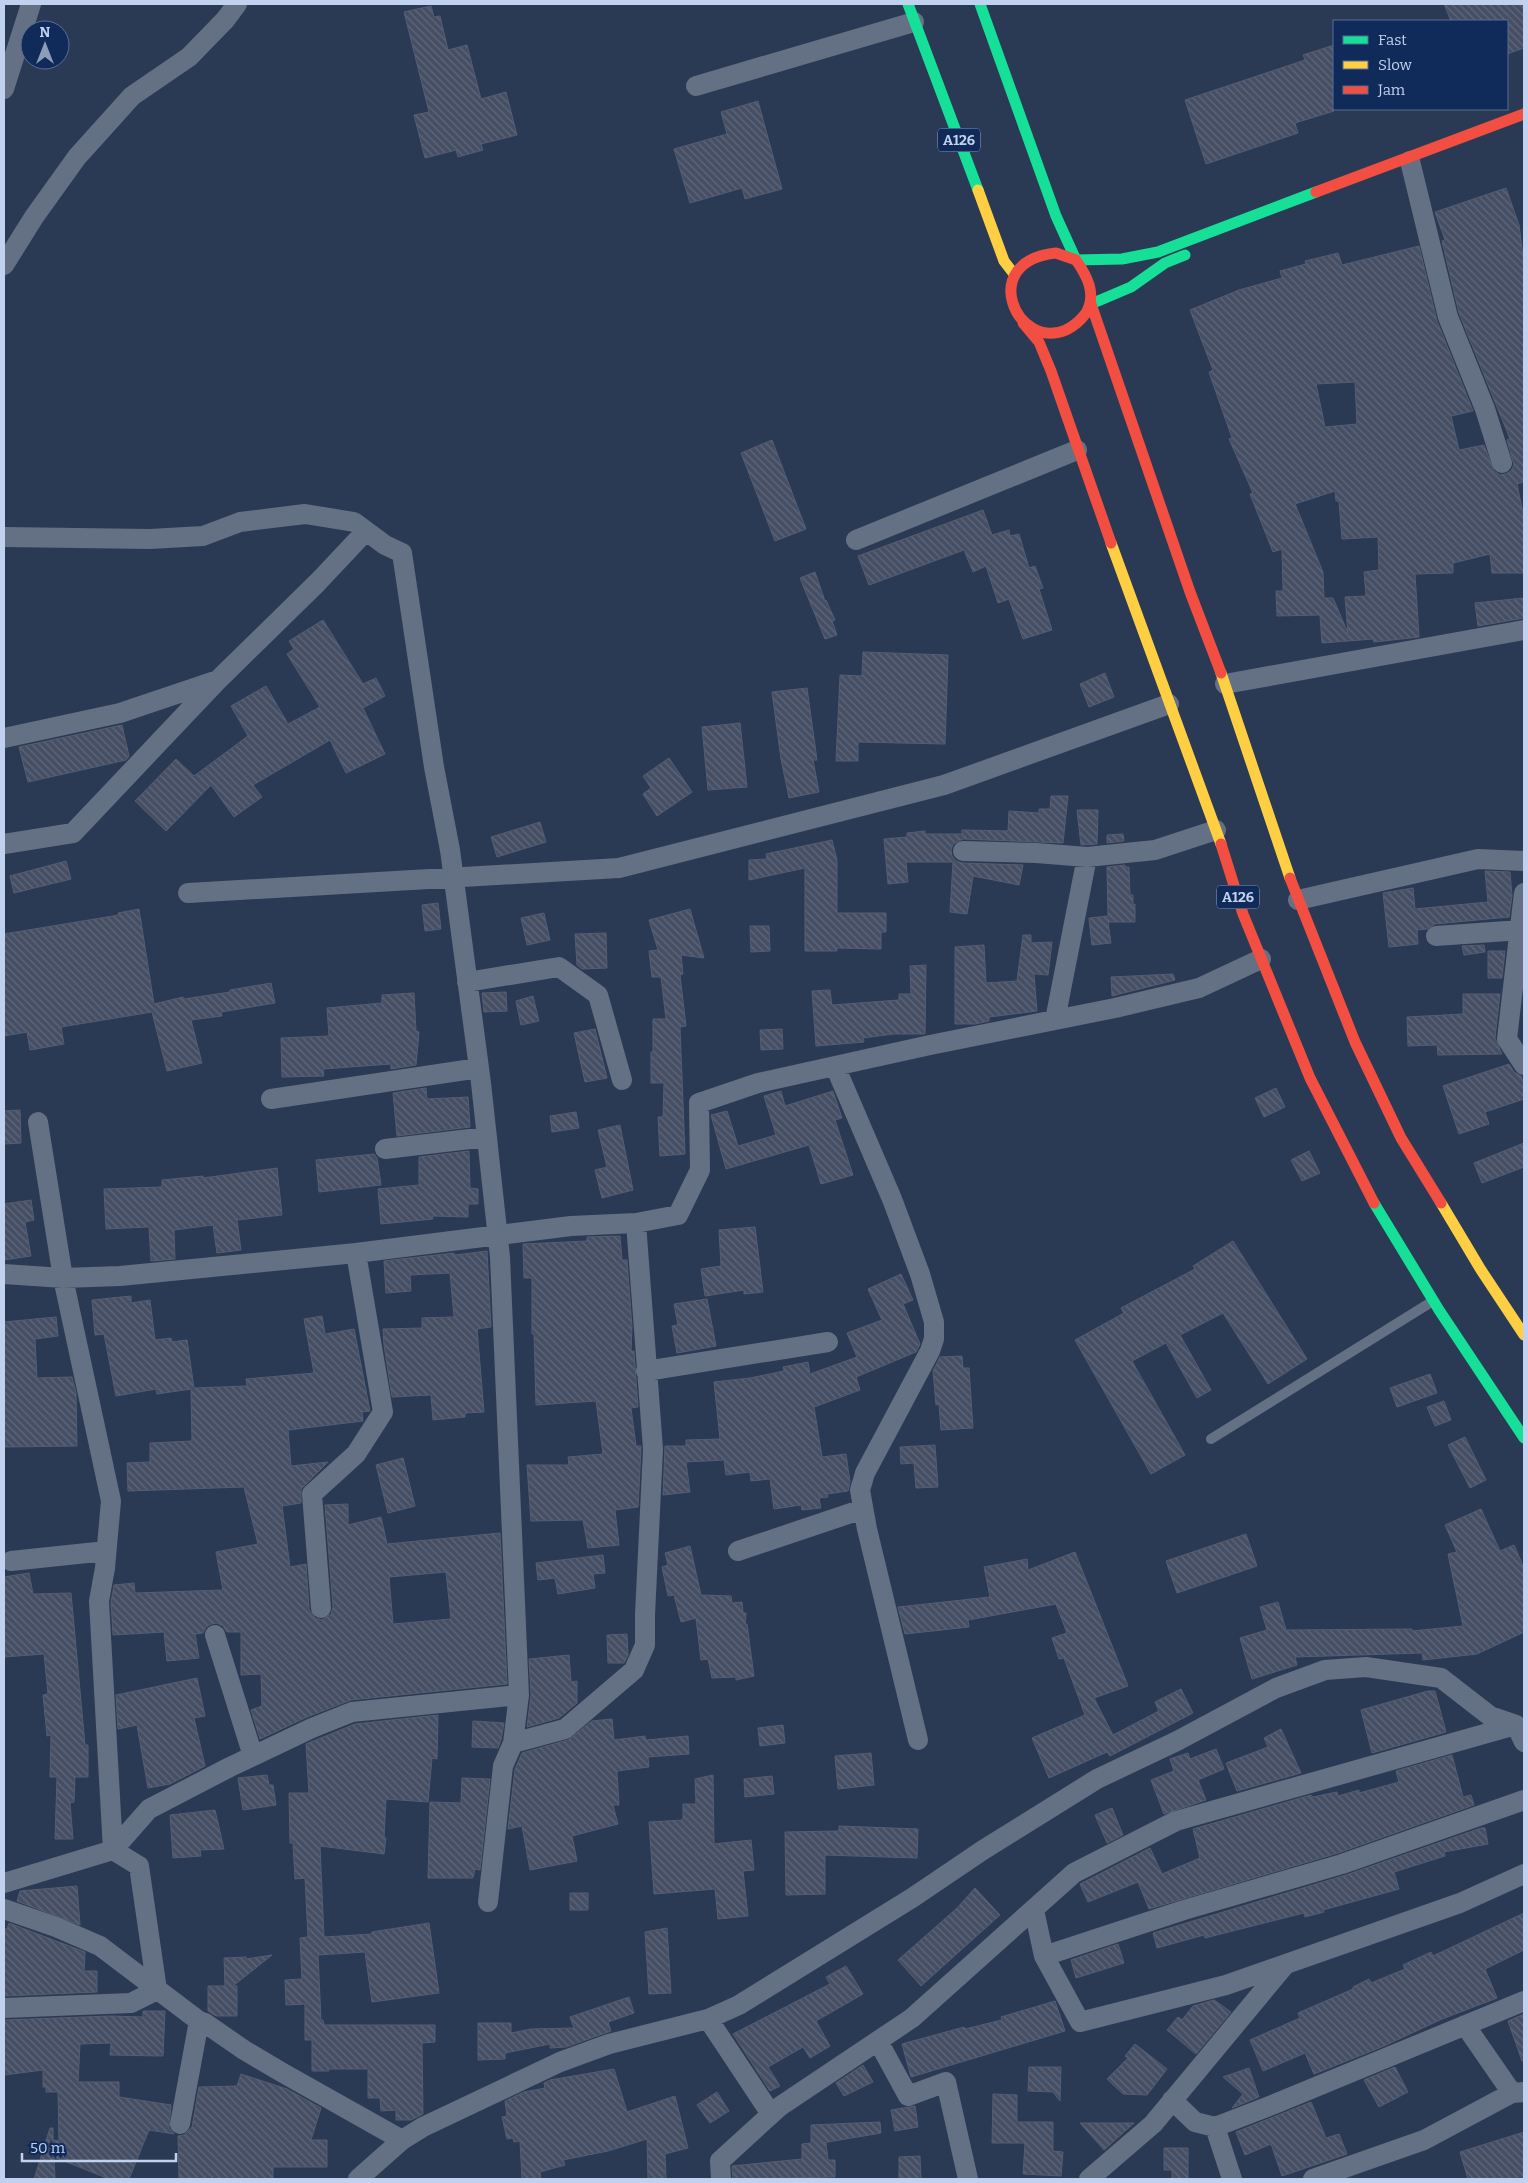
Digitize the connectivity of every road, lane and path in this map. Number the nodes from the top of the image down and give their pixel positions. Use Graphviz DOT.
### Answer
graph roads {
  1 [pos="31,4"];
  2 [pos="237,4"];
  3 [pos="980,4"];
  4 [pos="911,13"];
  5 [pos="696,86"];
  6 [pos="4,89"];
  7 [pos="1524,114"];
  8 [pos="1524,120"];
  9 [pos="1410,161"];
  10 [pos="1210,244"];
  11 [pos="1192,252"];
  12 [pos="1076,260"];
  13 [pos="4,265"];
  14 [pos="1014,274"];
  15 [pos="1091,304"];
  16 [pos="1022,323"];
  17 [pos="1077,450"];
  18 [pos="1502,463"];
  19 [pos="366,531"];
  20 [pos="4,537"];
  21 [pos="856,540"];
  22 [pos="1524,630"];
  23 [pos="218,680"];
  24 [pos="1225,684"];
  25 [pos="1169,704"];
  26 [pos="4,738"];
  27 [pos="1216,830"];
  28 [pos="4,844"];
  29 [pos="963,851"];
  30 [pos="1087,858"];
  31 [pos="1524,861"];
  32 [pos="453,878"];
  33 [pos="188,893"];
  34 [pos="1524,893"];
  35 [pos="1298,900"];
  36 [pos="1521,930"];
  37 [pos="1436,936"];
  38 [pos="1261,959"];
  39 [pos="467,982"];
  40 [pos="1055,1020"];
  41 [pos="1524,1065"];
  42 [pos="835,1066"];
  43 [pos="479,1068"];
  44 [pos="622,1080"];
  45 [pos="271,1099"];
  46 [pos="38,1122"];
  47 [pos="487,1137"];
  48 [pos="385,1149"];
  49 [pos="636,1223"];
  50 [pos="498,1236"];
  51 [pos="356,1253"];
  52 [pos="4,1274"];
  53 [pos="63,1278"];
  54 [pos="1433,1301"];
  55 [pos="1524,1335"];
  56 [pos="828,1342"];
  57 [pos="646,1371"];
  58 [pos="1211,1438"];
  59 [pos="1524,1438"];
  60 [pos="863,1509"];
  61 [pos="106,1551"];
  62 [pos="738,1551"];
  63 [pos="11,1562"];
  64 [pos="320,1608"];
  65 [pos="215,1635"];
  66 [pos="519,1695"];
  67 [pos="1520,1733"];
  68 [pos="918,1740"];
  69 [pos="513,1743"];
  70 [pos="253,1756"];
  71 [pos="1524,1800"];
  72 [pos="113,1850"];
  73 [pos="1524,1874"];
  74 [pos="4,1883"];
  75 [pos="488,1902"];
  76 [pos="4,1909"];
  77 [pos="1034,1910"];
  78 [pos="1044,1956"];
  79 [pos="1285,1964"];
  80 [pos="157,1990"];
  81 [pos="1524,2000"];
  82 [pos="4,2008"];
  83 [pos="708,2019"];
  84 [pos="199,2021"];
  85 [pos="1465,2025"];
  86 [pos="878,2041"];
  87 [pos="1518,2093"];
  88 [pos="1172,2100"];
  89 [pos="771,2114"];
  90 [pos="180,2124"];
  91 [pos="1215,2127"];
  92 [pos="402,2140"];
  93 [pos="358,2179"];
  94 [pos="721,2179"];
  95 [pos="968,2179"];
  96 [pos="1089,2179"];
  97 [pos="1232,2179"];
  98 [pos="1313,2179"];
  1 -- 6 [label="street"];
  2 -- 13 [label="street"];
  3 -- 12 [label="main road"];
  4 -- 5 [label="street"];
  4 -- 14 [label="main road, A126"];
  7 -- 12 [label="main road"];
  8 -- 9 [label="main road"];
  9 -- 10 [label="main road"];
  9 -- 18 [label="street"];
  11 -- 15 [label="main road"];
  12 -- 14 [label="main road"];
  12 -- 15 [label="main road"];
  14 -- 16 [label="main road, A126"];
  15 -- 16 [label="main road"];
  15 -- 24 [label="main road"];
  16 -- 17 [label="main road, A126"];
  17 -- 21 [label="street"];
  17 -- 25 [label="main road, A126"];
  19 -- 20 [label="street"];
  19 -- 23 [label="street"];
  19 -- 32 [label="street"];
  22 -- 24 [label="street"];
  23 -- 26 [label="street"];
  23 -- 28 [label="street"];
  24 -- 35 [label="main road"];
  25 -- 27 [label="main road, A126"];
  25 -- 32 [label="street"];
  27 -- 30 [label="street"];
  27 -- 38 [label="main road, A126"];
  29 -- 30 [label="street"];
  30 -- 40 [label="street"];
  31 -- 35 [label="street"];
  32 -- 33 [label="street"];
  32 -- 39 [label="street"];
  34 -- 36 [label="street"];
  35 -- 55 [label="main road"];
  36 -- 37 [label="street"];
  36 -- 41 [label="street"];
  38 -- 40 [label="street"];
  38 -- 54 [label="main road, A126"];
  39 -- 43 [label="street"];
  39 -- 44 [label="street"];
  40 -- 42 [label="street"];
  42 -- 49 [label="street"];
  42 -- 60 [label="street"];
  43 -- 45 [label="street"];
  43 -- 47 [label="street"];
  46 -- 53 [label="street"];
  47 -- 48 [label="street"];
  47 -- 50 [label="street"];
  49 -- 50 [label="street"];
  49 -- 57 [label="street"];
  50 -- 51 [label="street"];
  50 -- 66 [label="street"];
  51 -- 53 [label="street"];
  51 -- 64 [label="street"];
  52 -- 53 [label="street"];
  53 -- 61 [label="street"];
  54 -- 58 [label="lane"];
  54 -- 59 [label="main road, A126"];
  56 -- 57 [label="street"];
  57 -- 69 [label="street"];
  60 -- 62 [label="street"];
  60 -- 68 [label="street"];
  61 -- 63 [label="street"];
  61 -- 72 [label="street"];
  65 -- 70 [label="street"];
  66 -- 69 [label="street"];
  66 -- 70 [label="street"];
  67 -- 77 [label="street"];
  67 -- 83 [label="street"];
  69 -- 75 [label="street"];
  70 -- 72 [label="street"];
  71 -- 78 [label="street"];
  72 -- 74 [label="street"];
  72 -- 80 [label="street"];
  73 -- 79 [label="street"];
  76 -- 80 [label="street"];
  77 -- 78 [label="street"];
  77 -- 86 [label="street"];
  78 -- 79 [label="street"];
  79 -- 88 [label="street"];
  80 -- 82 [label="street"];
  80 -- 84 [label="street"];
  81 -- 85 [label="street"];
  83 -- 89 [label="street"];
  83 -- 92 [label="street"];
  84 -- 90 [label="street"];
  84 -- 92 [label="street"];
  85 -- 87 [label="street"];
  85 -- 91 [label="street"];
  86 -- 89 [label="street"];
  86 -- 95 [label="street"];
  87 -- 98 [label="street"];
  88 -- 91 [label="street"];
  88 -- 96 [label="street"];
  89 -- 94 [label="street"];
  91 -- 97 [label="street"];
  92 -- 93 [label="street"];
}
